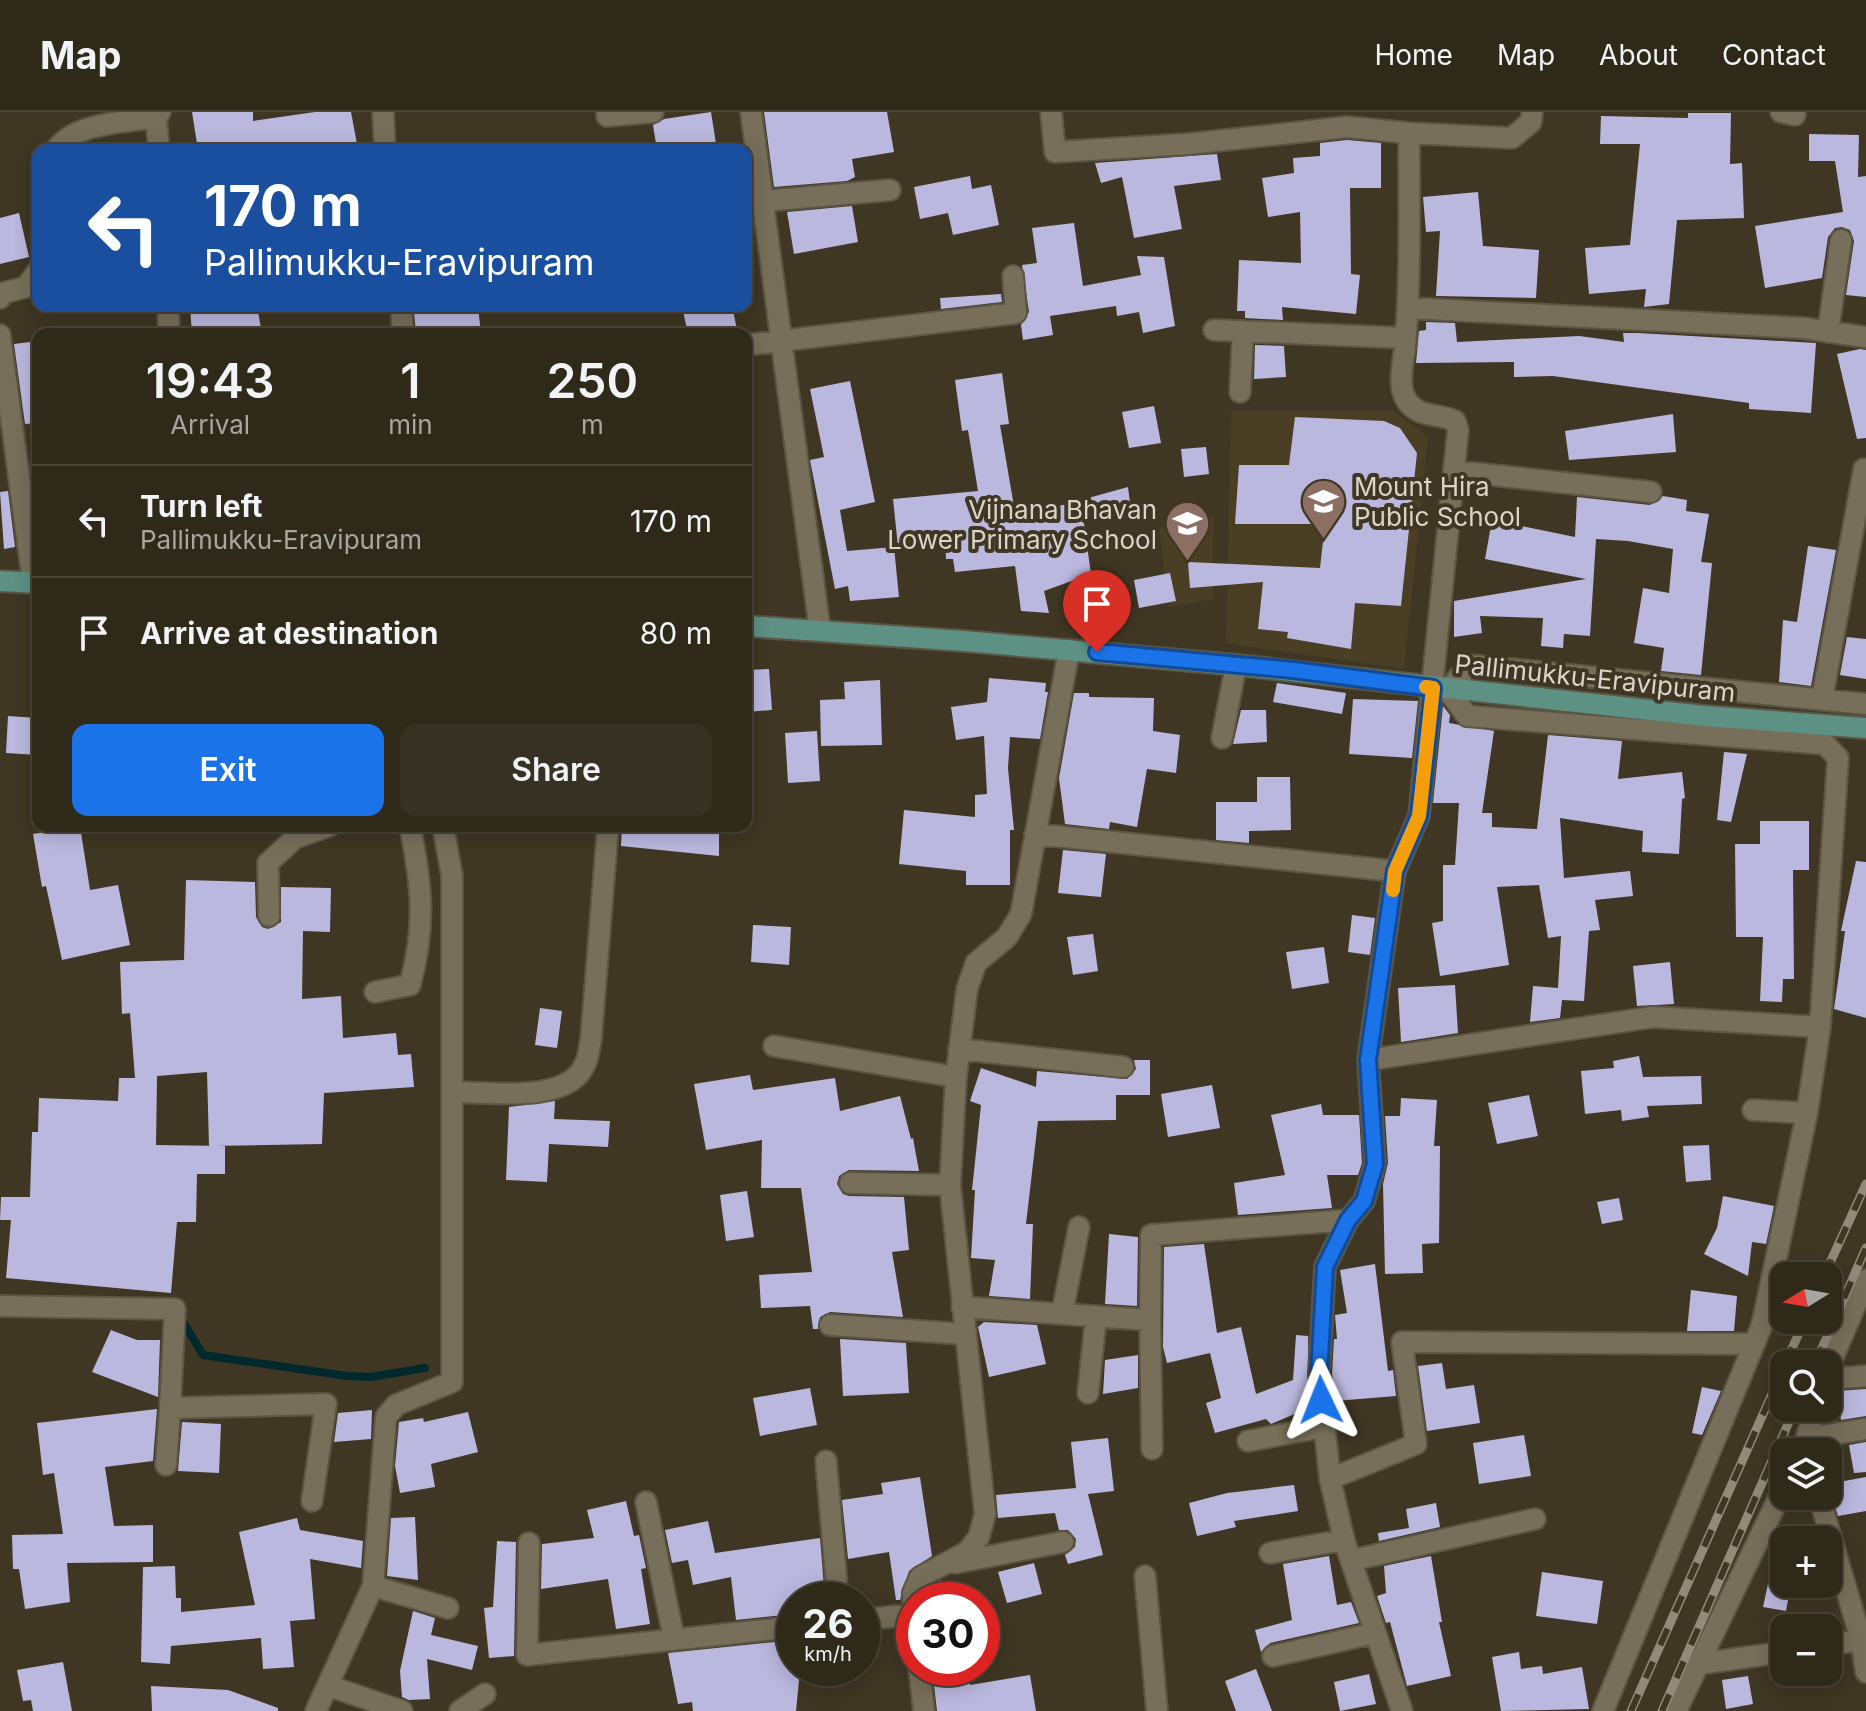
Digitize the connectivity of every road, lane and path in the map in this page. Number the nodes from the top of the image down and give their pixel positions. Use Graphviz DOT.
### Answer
graph roads {
  1 [pos="383,112"];
  2 [pos="607,112"];
  3 [pos="653,112"];
  4 [pos="751,112"];
  5 [pos="1051,112"];
  6 [pos="1532,112"];
  7 [pos="158,115"];
  8 [pos="1409,133"];
  9 [pos="61,144"];
  10 [pos="159,144"];
  11 [pos="385,144"];
  12 [pos="890,190"];
  13 [pos="764,201"];
  14 [pos="1841,240"];
  15 [pos="1013,276"];
  16 [pos="32,279"];
  17 [pos="0,298"];
  18 [pos="1408,308"];
  19 [pos="1214,330"];
  20 [pos="1243,331"];
  21 [pos="1828,332"];
  22 [pos="0,335"];
  23 [pos="1866,337"];
  24 [pos="1406,338"];
  25 [pos="783,341"];
  26 [pos="752,344"];
  27 [pos="1240,392"];
  28 [pos="1864,469"];
  29 [pos="1454,471"];
  30 [pos="1651,492"];
  31 [pos="32,555"];
  32 [pos="0,581"];
  33 [pos="32,582"];
  34 [pos="0,594"];
  35 [pos="752,626"];
  36 [pos="820,631"];
  37 [pos="1069,650"];
  38 [pos="1236,665"];
  39 [pos="1449,690"];
  40 [pos="1822,699"];
  41 [pos="1866,704"];
  42 [pos="1865,728"];
  43 [pos="1222,738"];
  44 [pos="312,832"];
  45 [pos="411,832"];
  46 [pos="444,832"];
  47 [pos="608,832"];
  48 [pos="1035,834"];
  49 [pos="1395,871"];
  50 [pos="269,916"];
  51 [pos="375,992"];
  52 [pos="1820,1027"];
  53 [pos="774,1046"];
  54 [pos="959,1049"];
  55 [pos="1368,1060"];
  56 [pos="1123,1067"];
  57 [pos="956,1077"];
  58 [pos="455,1092"];
  59 [pos="1753,1110"];
  60 [pos="1807,1113"];
  61 [pos="850,1183"];
  62 [pos="950,1185"];
  63 [pos="1348,1220"];
  64 [pos="1079,1227"];
  65 [pos="1866,1280"];
  66 [pos="0,1306"];
  67 [pos="962,1307"];
  68 [pos="1062,1314"];
  69 [pos="1096,1317"];
  70 [pos="1150,1320"];
  71 [pos="830,1325"];
  72 [pos="965,1334"];
  73 [pos="1754,1344"];
  74 [pos="1836,1350"];
  75 [pos="1866,1376"];
  76 [pos="1842,1378"];
  77 [pos="1088,1393"];
  78 [pos="170,1408"];
  79 [pos="1323,1427"];
  80 [pos="1866,1429"];
  81 [pos="1836,1438"];
  82 [pos="1248,1441"];
  83 [pos="1152,1449"];
  84 [pos="826,1461"];
  85 [pos="166,1465"];
  86 [pos="1330,1479"];
  87 [pos="312,1501"];
  88 [pos="646,1502"];
  89 [pos="1773,1510"];
  90 [pos="1823,1510"];
  91 [pos="1535,1519"];
  92 [pos="1344,1540"];
  93 [pos="1063,1542"];
  94 [pos="529,1543"];
  95 [pos="1270,1553"];
  96 [pos="1353,1560"];
  97 [pos="947,1565"];
  98 [pos="1145,1576"];
  99 [pos="836,1582"];
  100 [pos="918,1582"];
  101 [pos="373,1586"];
  102 [pos="448,1608"];
  103 [pos="776,1629"];
  104 [pos="1375,1633"];
  105 [pos="674,1639"];
  106 [pos="1861,1640"];
  107 [pos="1842,1643"];
  108 [pos="1770,1654"];
  109 [pos="1273,1656"];
  110 [pos="1698,1664"];
  111 [pos="1866,1672"];
  112 [pos="329,1686"];
  113 [pos="921,1686"];
  114 [pos="485,1694"];
  115 [pos="316,1711"];
  116 [pos="402,1711"];
  117 [pos="460,1711"];
  118 [pos="924,1711"];
  119 [pos="1157,1711"];
  120 [pos="1402,1711"];
  121 [pos="1603,1711"];
  122 [pos="1676,1711"];
  1 -- 11 [label="street"];
  2 -- 3 [label="street"];
  4 -- 13 [label="street"];
  5 -- 8 [label="street"];
  6 -- 8 [label="street"];
  7 -- 9 [label="street"];
  7 -- 10 [label="street"];
  8 -- 18 [label="street"];
  12 -- 13 [label="street"];
  13 -- 25 [label="street"];
  14 -- 21 [label="street"];
  15 -- 25 [label="street"];
  16 -- 17 [label="street"];
  18 -- 21 [label="street"];
  18 -- 24 [label="street"];
  19 -- 20 [label="street"];
  20 -- 24 [label="street"];
  20 -- 27 [label="street"];
  21 -- 23 [label="street"];
  22 -- 31 [label="street"];
  24 -- 29 [label="street"];
  25 -- 26 [label="street"];
  25 -- 36 [label="street"];
  28 -- 40 [label="street"];
  29 -- 30 [label="street"];
  29 -- 39 [label="street"];
  32 -- 33 [label="main road"];
  32 -- 34 [label="street"];
  35 -- 36 [label="main road, Pallimukku-Eravipuram"];
  36 -- 37 [label="main road, Pallimukku-Eravipuram"];
  37 -- 38 [label="main road, Pallimukku-Eravipuram"];
  37 -- 48 [label="street"];
  38 -- 39 [label="main road, Pallimukku-Eravipuram"];
  38 -- 43 [label="street"];
  39 -- 40 [label="street"];
  39 -- 42 [label="main road, Pallimukku-Eravipuram"];
  39 -- 49 [label="street"];
  39 -- 52 [label="street"];
  40 -- 41 [label="street"];
  44 -- 50 [label="street"];
  45 -- 51 [label="street"];
  46 -- 58 [label="street"];
  47 -- 58 [label="street"];
  48 -- 49 [label="street"];
  48 -- 54 [label="street"];
  49 -- 55 [label="street"];
  52 -- 55 [label="street"];
  52 -- 60 [label="street"];
  53 -- 57 [label="street"];
  54 -- 56 [label="street"];
  54 -- 57 [label="street"];
  55 -- 63 [label="street"];
  57 -- 62 [label="street"];
  58 -- 101 [label="street"];
  59 -- 60 [label="street"];
  60 -- 73 [label="street"];
  61 -- 62 [label="street"];
  62 -- 67 [label="street"];
  63 -- 70 [label="street"];
  63 -- 79 [label="street"];
  64 -- 68 [label="street"];
  65 -- 74 [label="street"];
  66 -- 78 [label="street"];
  67 -- 68 [label="street"];
  67 -- 72 [label="street"];
  68 -- 69 [label="street"];
  69 -- 70 [label="street"];
  69 -- 77 [label="street"];
  70 -- 83 [label="street"];
  71 -- 72 [label="street"];
  72 -- 97 [label="street"];
  73 -- 86 [label="street"];
  73 -- 121 [label="street"];
  75 -- 76 [label="street"];
  78 -- 85 [label="street"];
  78 -- 87 [label="street"];
  79 -- 82 [label="street"];
  79 -- 86 [label="street"];
  80 -- 81 [label="street"];
  84 -- 99 [label="street"];
  86 -- 92 [label="street"];
  88 -- 105 [label="street"];
  89 -- 110 [label="street"];
  90 -- 106 [label="street"];
  91 -- 96 [label="street"];
  92 -- 95 [label="street"];
  92 -- 96 [label="street"];
  93 -- 97 [label="street"];
  94 -- 105 [label="street"];
  96 -- 104 [label="street"];
  97 -- 100 [label="street"];
  98 -- 119 [label="street"];
  101 -- 102 [label="street"];
  101 -- 112 [label="street"];
  103 -- 105 [label="street"];
  104 -- 109 [label="street"];
  104 -- 120 [label="street"];
  106 -- 107 [label="street"];
  106 -- 111 [label="street"];
  108 -- 110 [label="street"];
  110 -- 122 [label="street"];
  112 -- 115 [label="street"];
  112 -- 116 [label="street"];
  113 -- 118 [label="street"];
  114 -- 117 [label="street"];
}
